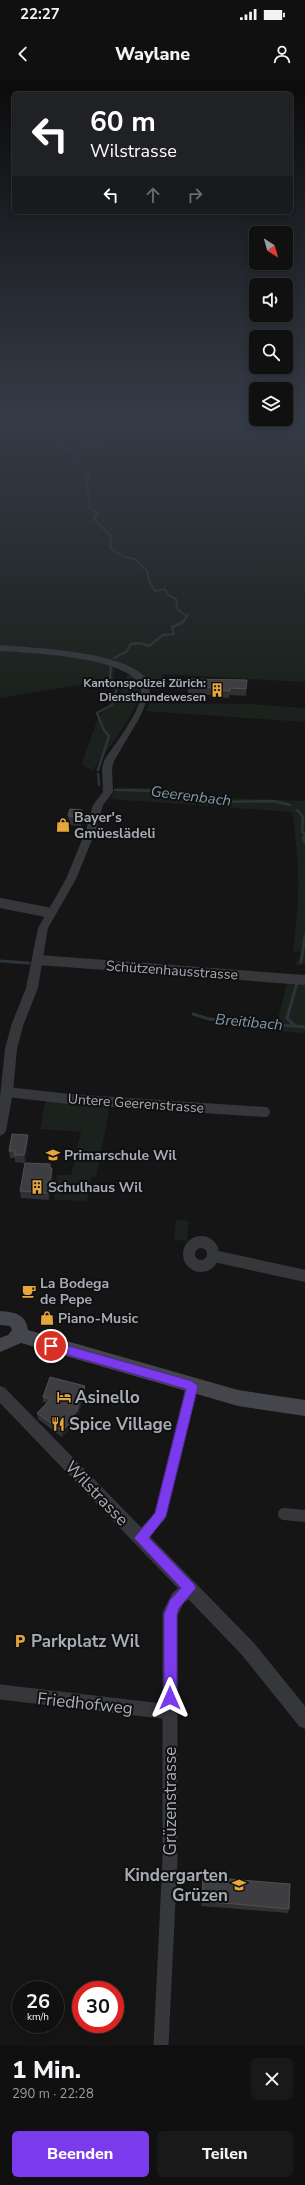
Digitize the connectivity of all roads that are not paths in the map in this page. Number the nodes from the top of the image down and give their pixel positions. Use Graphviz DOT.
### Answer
graph roads {
  1 [pos="0,648"];
  2 [pos="0,903"];
  3 [pos="51,913"];
  4 [pos="38,960"];
  5 [pos="305,980"];
  6 [pos="7,1092"];
  7 [pos="265,1112"];
  8 [pos="0,1131"];
  9 [pos="214,1256"];
  10 [pos="305,1276"];
  11 [pos="1,1317"];
  12 [pos="19,1335"];
  13 [pos="0,1345"];
  14 [pos="192,1386"];
  15 [pos="0,1393"];
  16 [pos="305,1408"];
  17 [pos="284,1514"];
  18 [pos="305,1516"];
  19 [pos="140,1538"];
  20 [pos="190,1588"];
  21 [pos="0,1692"];
  22 [pos="170,1712"];
  23 [pos="305,1720"];
  24 [pos="161,2045"];
  1 -- 3 [label="street"];
  2 -- 3 [label="street"];
  3 -- 4 [label="street"];
  4 -- 5 [label="street, Schützenhausstrasse"];
  4 -- 6 [label="street"];
  6 -- 7 [label="street, Untere Geerenstrasse"];
  6 -- 8 [label="street"];
  9 -- 10 [label="street"];
  11 -- 12 [label="main road"];
  12 -- 13 [label="main road"];
  12 -- 14 [label="main road"];
  14 -- 16 [label="main road"];
  14 -- 19 [label="street"];
  15 -- 19 [label="street, Wilstrasse"];
  17 -- 18 [label="street"];
  19 -- 20 [label="street, Wilstrasse"];
  20 -- 22 [label="street, Grüzenstrasse"];
  20 -- 23 [label="street, Wilstrasse"];
  21 -- 22 [label="street, Friedhofweg"];
  22 -- 24 [label="street, Grüzenstrasse"];
}
